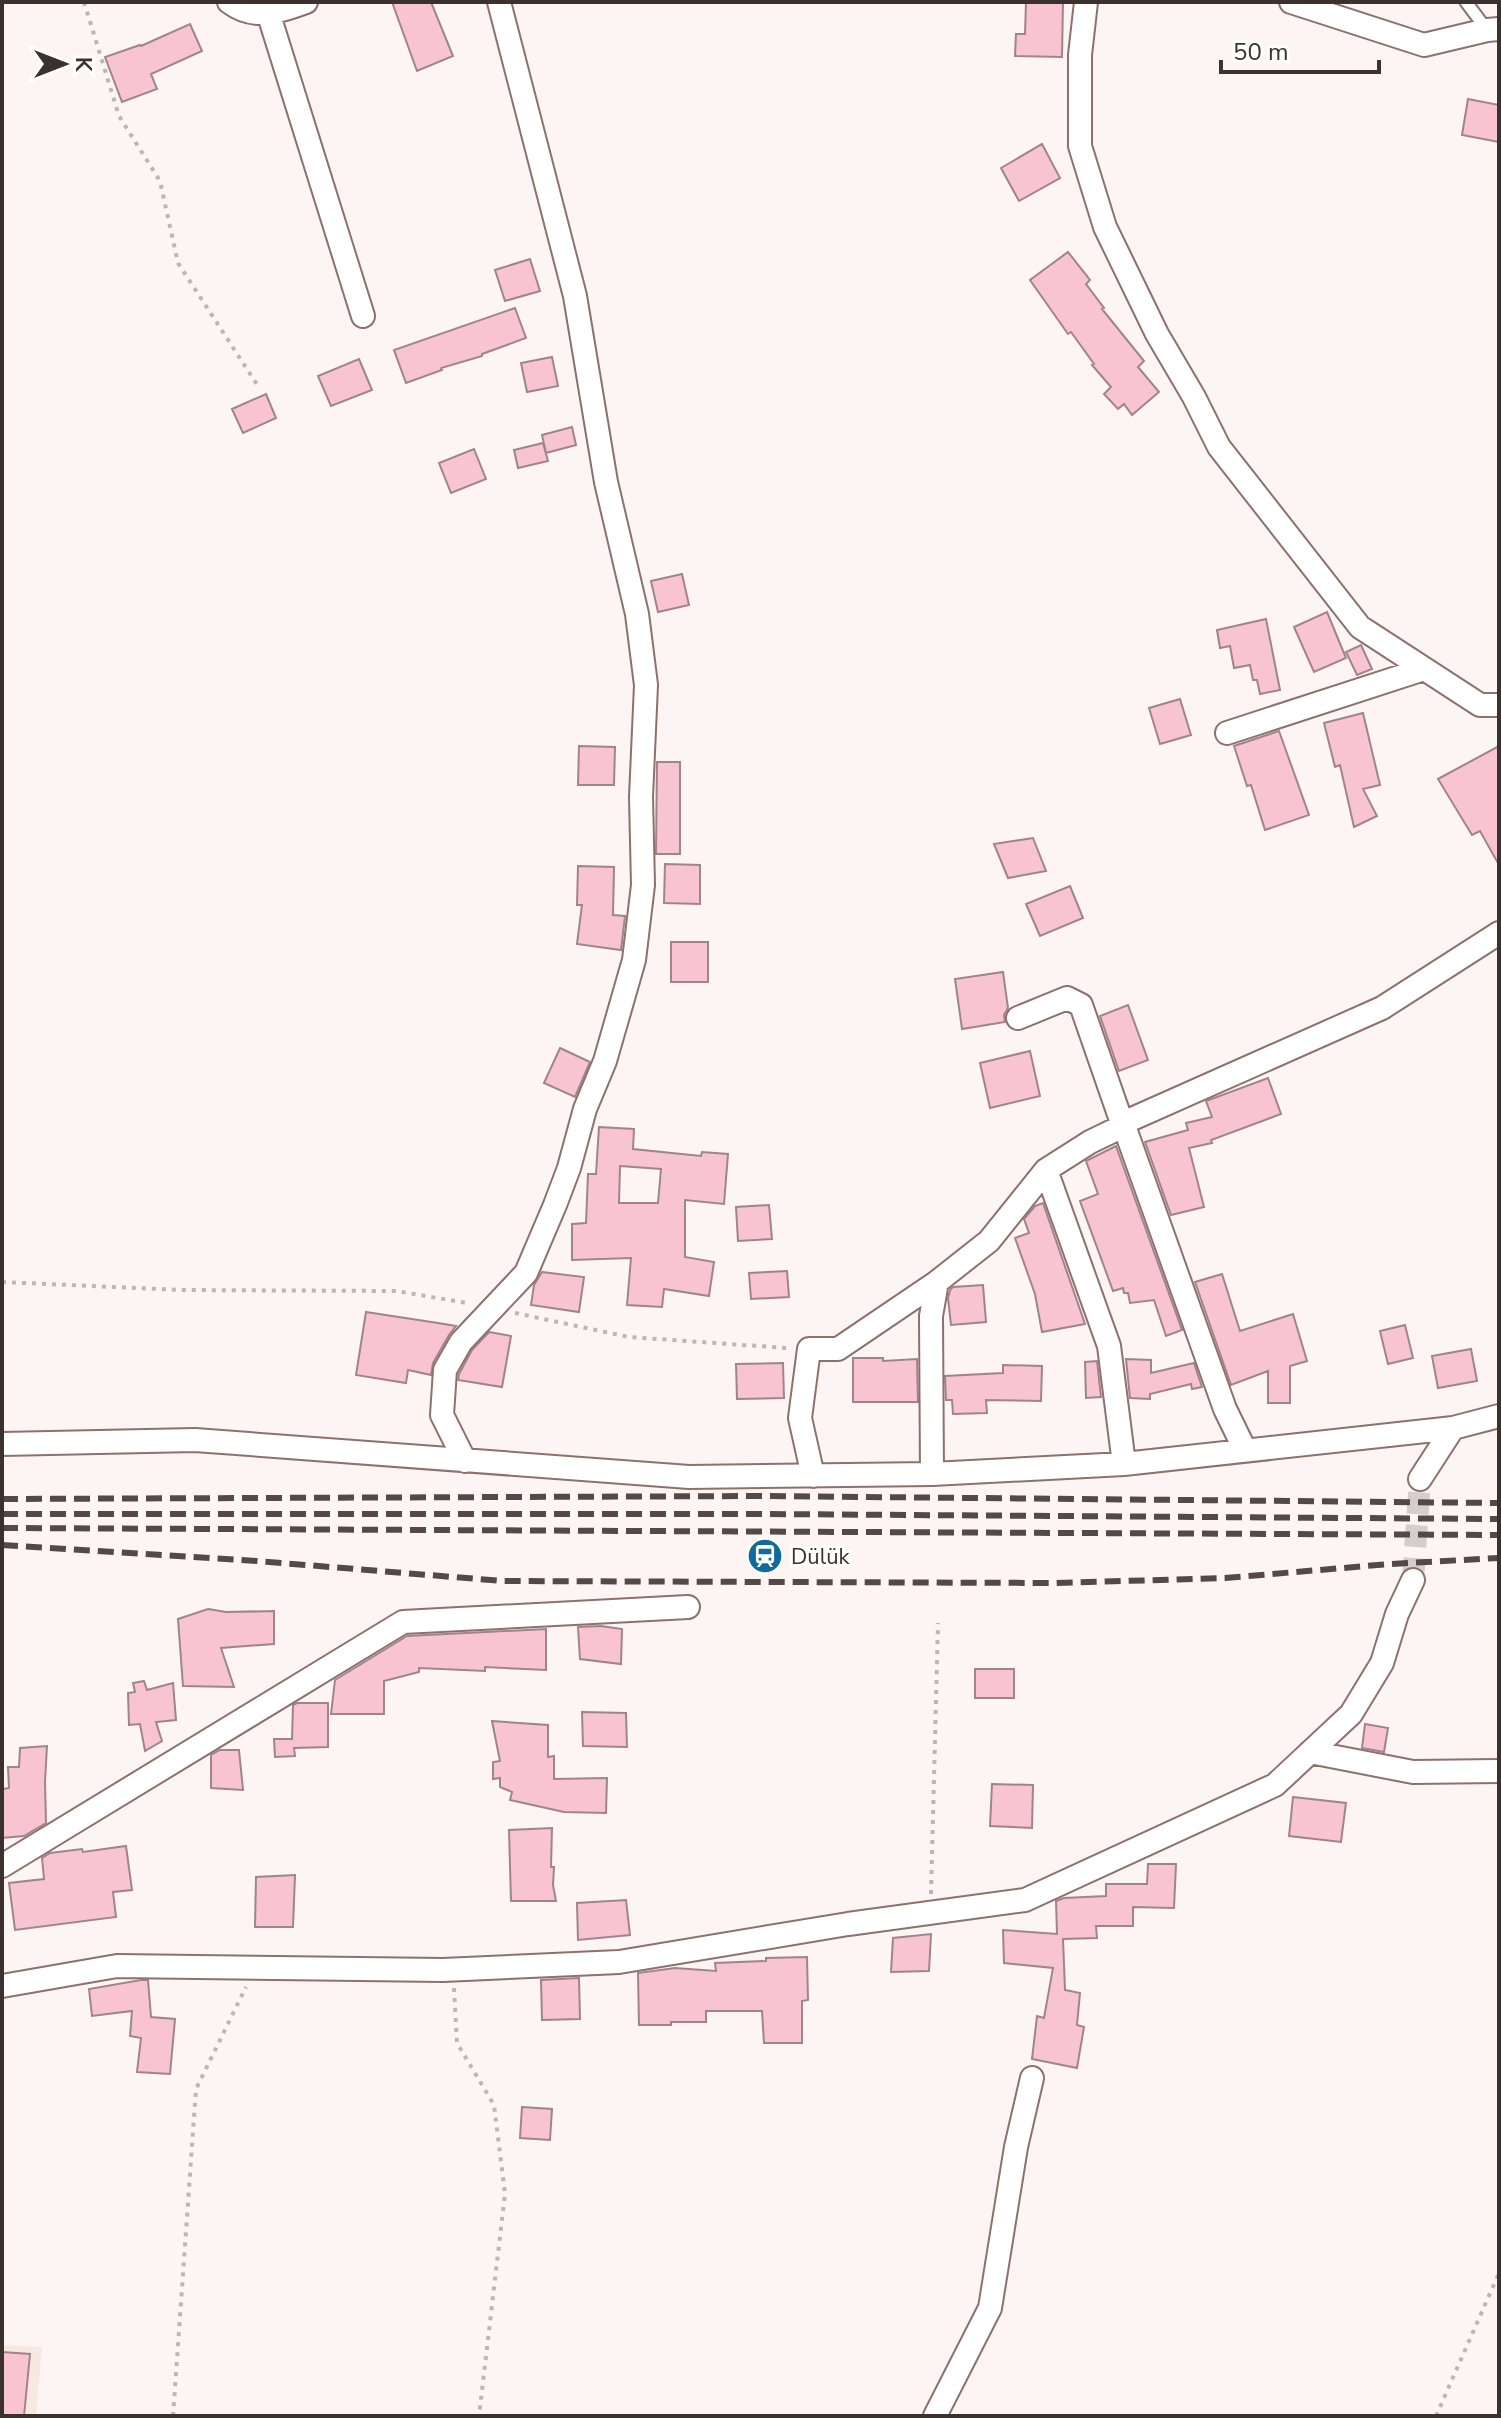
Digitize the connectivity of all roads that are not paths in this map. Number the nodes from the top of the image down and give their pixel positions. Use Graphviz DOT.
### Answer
graph roads {
  1 [pos="229,2"];
  2 [pos="306,2"];
  3 [pos="499,2"];
  4 [pos="1086,2"];
  5 [pos="1291,2"];
  6 [pos="1466,2"];
  7 [pos="268,12"];
  8 [pos="1493,29"];
  9 [pos="363,316"];
  10 [pos="1424,669"];
  11 [pos="1499,705"];
  12 [pos="1227,733"];
  13 [pos="1499,933"];
  14 [pos="1018,1018"];
  15 [pos="1123,1125"];
  16 [pos="1046,1170"];
  17 [pos="937,1282"];
  18 [pos="1499,1416"];
  19 [pos="1453,1428"];
  20 [pos="2,1444"];
  21 [pos="1245,1450"];
  22 [pos="465,1461"];
  23 [pos="1124,1464"];
  24 [pos="932,1474"];
  25 [pos="813,1476"];
  26 [pos="1420,1479"];
  27 [pos="1413,1580"];
  28 [pos="688,1607"];
  29 [pos="1310,1752"];
  30 [pos="1499,1771"];
  31 [pos="2,1866"];
  32 [pos="2,1986"];
  33 [pos="1032,2078"];
  34 [pos="935,2416"];
  1 -- 7 [label="street"];
  2 -- 7 [label="street"];
  3 -- 22 [label="street"];
  4 -- 10 [label="street"];
  5 -- 8 [label="street"];
  6 -- 8 [label="lane"];
  7 -- 9 [label="street"];
  10 -- 11 [label="street"];
  10 -- 12 [label="street"];
  13 -- 15 [label="street"];
  14 -- 15 [label="street"];
  15 -- 16 [label="street"];
  15 -- 21 [label="street"];
  16 -- 17 [label="street"];
  16 -- 23 [label="street"];
  17 -- 24 [label="street"];
  17 -- 25 [label="street"];
  18 -- 19 [label="street"];
  19 -- 21 [label="street"];
  19 -- 26 [label="street"];
  20 -- 22 [label="street"];
  21 -- 23 [label="street"];
  22 -- 25 [label="street"];
  23 -- 24 [label="street"];
  24 -- 25 [label="street"];
  27 -- 29 [label="street"];
  28 -- 31 [label="street"];
  29 -- 30 [label="street"];
  29 -- 32 [label="street"];
  33 -- 34 [label="street"];
}
